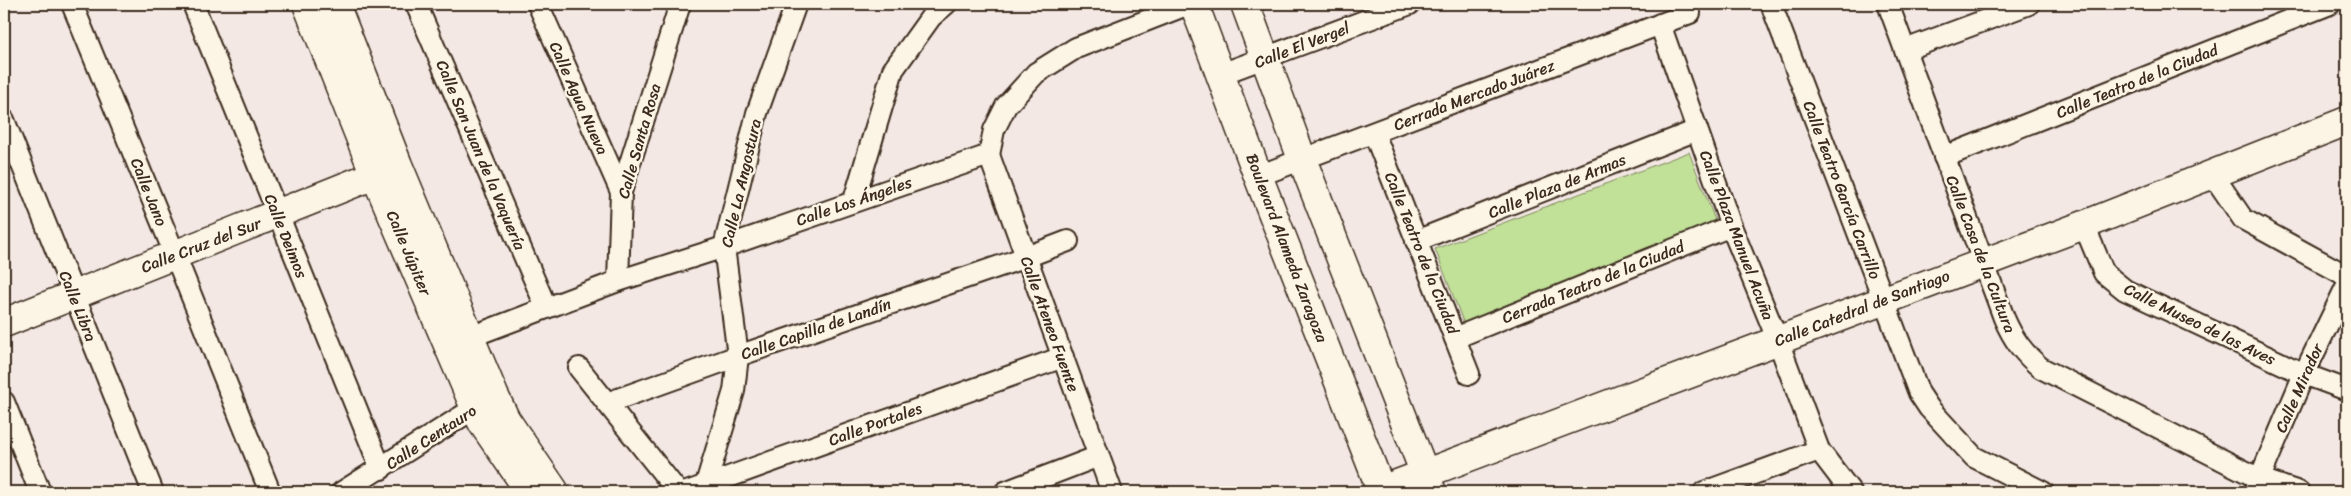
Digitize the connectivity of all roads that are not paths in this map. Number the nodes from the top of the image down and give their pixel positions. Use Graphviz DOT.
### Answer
graph roads {
  1 [pos="72,4"];
  2 [pos="192,4"];
  3 [pos="307,4"];
  4 [pos="335,4"];
  5 [pos="416,4"];
  6 [pos="538,4"];
  7 [pos="680,4"];
  8 [pos="796,4"];
  9 [pos="946,4"];
  10 [pos="1188,4"];
  11 [pos="1194,4"];
  12 [pos="1245,4"];
  13 [pos="1410,4"];
  14 [pos="1771,4"];
  15 [pos="1888,4"];
  16 [pos="2028,4"];
  17 [pos="2330,4"];
  18 [pos="1690,13"];
  19 [pos="1660,24"];
  20 [pos="1905,50"];
  21 [pos="1265,58"];
  22 [pos="1221,74"];
  23 [pos="4,120"];
  24 [pos="2347,121"];
  25 [pos="1697,130"];
  26 [pos="1374,133"];
  27 [pos="989,154"];
  28 [pos="1944,157"];
  29 [pos="1302,159"];
  30 [pos="387,170"];
  31 [pos="2213,175"];
  32 [pos="1258,176"];
  33 [pos="621,192"];
  34 [pos="854,200"];
  35 [pos="277,215"];
  36 [pos="2084,225"];
  37 [pos="1731,226"];
  38 [pos="1068,241"];
  39 [pos="1416,241"];
  40 [pos="724,246"];
  41 [pos="175,255"];
  42 [pos="1026,258"];
  43 [pos="1983,262"];
  44 [pos="2347,276"];
  45 [pos="618,281"];
  46 [pos="2347,285"];
  47 [pos="73,296"];
  48 [pos="1885,299"];
  49 [pos="546,306"];
  50 [pos="4,323"];
  51 [pos="470,337"];
  52 [pos="1455,338"];
  53 [pos="1778,341"];
  54 [pos="738,356"];
  55 [pos="1063,358"];
  56 [pos="578,368"];
  57 [pos="1469,374"];
  58 [pos="2304,374"];
  59 [pos="2347,390"];
  60 [pos="4,402"];
  61 [pos="484,402"];
  62 [pos="607,403"];
  63 [pos="1819,450"];
  64 [pos="1099,456"];
  65 [pos="381,469"];
  66 [pos="1428,483"];
  67 [pos="706,484"];
  68 [pos="2257,485"];
  69 [pos="1380,491"];
  70 [pos="40,492"];
  71 [pos="153,492"];
  72 [pos="270,492"];
  73 [pos="342,492"];
  74 [pos="548,492"];
  75 [pos="678,492"];
  76 [pos="687,492"];
  77 [pos="1005,492"];
  78 [pos="1112,492"];
  79 [pos="1704,492"];
  80 [pos="1852,492"];
  81 [pos="2043,492"];
  82 [pos="2299,492"];
  1 -- 41 [label="street, Calle Jano"];
  2 -- 35 [label="street, Calle Deimos"];
  3 -- 30 [label="street, Calle Júpiter"];
  4 -- 30 [label="street, Calle Júpiter"];
  5 -- 49 [label="street, Calle San Juan de la Vaquería"];
  6 -- 33 [label="street, Calle Agua Nueva"];
  7 -- 33 [label="street, Calle Santa Rosa"];
  8 -- 40 [label="street, Calle La Angostura"];
  9 -- 34 [label="street"];
  10 -- 27 [label="street"];
  11 -- 22 [label="street, Boulevard Alameda Zaragoza"];
  12 -- 21 [label="street"];
  13 -- 21 [label="street, Calle El Vergel"];
  14 -- 48 [label="street, Calle Teatro García Carrillo"];
  15 -- 20 [label="street, Calle Casa de la Cultura"];
  16 -- 20 [label="street"];
  17 -- 28 [label="street, Calle Teatro de la Ciudad"];
  18 -- 19 [label="street, Cerrada Mercado Juárez"];
  19 -- 25 [label="street, Calle Plaza Manuel Acuña"];
  19 -- 26 [label="street, Cerrada Mercado Juárez"];
  20 -- 28 [label="street, Calle Casa de la Cultura"];
  21 -- 22 [label="street, Calle El Vergel"];
  21 -- 29 [label="street"];
  22 -- 32 [label="street, Boulevard Alameda Zaragoza"];
  23 -- 47 [label="street, Calle Libra"];
  24 -- 31 [label="street, Calle Catedral de Santiago"];
  25 -- 37 [label="street, Calle Plaza Manuel Acuña"];
  25 -- 39 [label="street, Calle Plaza de Armas"];
  26 -- 29 [label="street, Cerrada Mercado Juárez"];
  26 -- 39 [label="street, Calle Teatro de la Ciudad"];
  27 -- 34 [label="street, Calle Los Ángeles"];
  27 -- 42 [label="street, Calle Ateneo Fuente"];
  28 -- 43 [label="street, Calle Casa de la Cultura"];
  29 -- 32 [label="street, Cerrada Mercado Juárez"];
  29 -- 66 [label="street"];
  30 -- 35 [label="street, Calle Cruz del Sur"];
  30 -- 51 [label="street, Calle Júpiter"];
  30 -- 61 [label="street, Calle Júpiter"];
  31 -- 36 [label="street, Calle Catedral de Santiago"];
  31 -- 44 [label="street"];
  32 -- 69 [label="street, Boulevard Alameda Zaragoza"];
  33 -- 45 [label="street, Calle Santa Rosa"];
  34 -- 40 [label="street, Calle Los Ángeles"];
  35 -- 41 [label="street, Calle Cruz del Sur"];
  35 -- 65 [label="street, Calle Deimos"];
  36 -- 43 [label="street, Calle Catedral de Santiago"];
  36 -- 58 [label="street, Calle Museo de las Aves"];
  37 -- 52 [label="street, Cerrada Teatro de la Ciudad"];
  37 -- 53 [label="street, Calle Plaza Manuel Acuña"];
  38 -- 42 [label="street, Calle Capilla de Landín"];
  39 -- 52 [label="street, Calle Teatro de la Ciudad"];
  40 -- 45 [label="street, Calle Los Ángeles"];
  40 -- 54 [label="street, Calle La Angostura"];
  41 -- 47 [label="street, Calle Cruz del Sur"];
  41 -- 72 [label="street, Calle Jano"];
  42 -- 54 [label="street, Calle Capilla de Landín"];
  42 -- 55 [label="street, Calle Ateneo Fuente"];
  43 -- 48 [label="street, Calle Catedral de Santiago"];
  43 -- 68 [label="street, Calle Casa de la Cultura"];
  45 -- 49 [label="street, Calle Los Ángeles"];
  46 -- 58 [label="street, Calle Mirador"];
  47 -- 50 [label="street, Calle Cruz del Sur"];
  47 -- 71 [label="street, Calle Libra"];
  48 -- 53 [label="street, Calle Catedral de Santiago"];
  48 -- 81 [label="street, Calle Teatro García Carrillo"];
  49 -- 51 [label="street, Calle Los Ángeles"];
  51 -- 61 [label="street, Calle Júpiter"];
  52 -- 57 [label="street, Calle Teatro de la Ciudad"];
  53 -- 63 [label="street, Calle Plaza Manuel Acuña"];
  53 -- 66 [label="street, Calle Catedral de Santiago"];
  54 -- 62 [label="street, Calle Capilla de Landín"];
  54 -- 67 [label="street, Calle La Angostura"];
  55 -- 64 [label="street, Calle Ateneo Fuente"];
  55 -- 67 [label="street, Calle Portales"];
  56 -- 62 [label="street"];
  58 -- 59 [label="street, Calle Museo de las Aves"];
  58 -- 68 [label="street, Calle Mirador"];
  60 -- 70 [label="street"];
  61 -- 65 [label="street, Calle Centauro"];
  61 -- 74 [label="street, Calle Júpiter"];
  62 -- 75 [label="street"];
  63 -- 79 [label="street"];
  63 -- 80 [label="street, Calle Plaza Manuel Acuña"];
  64 -- 77 [label="street"];
  64 -- 78 [label="street, Calle Ateneo Fuente"];
  65 -- 73 [label="street, Calle Centauro"];
  66 -- 69 [label="street, Calle Catedral de Santiago"];
  67 -- 76 [label="street, Calle Portales"];
  68 -- 82 [label="street, Calle Casa de la Cultura"];
}
